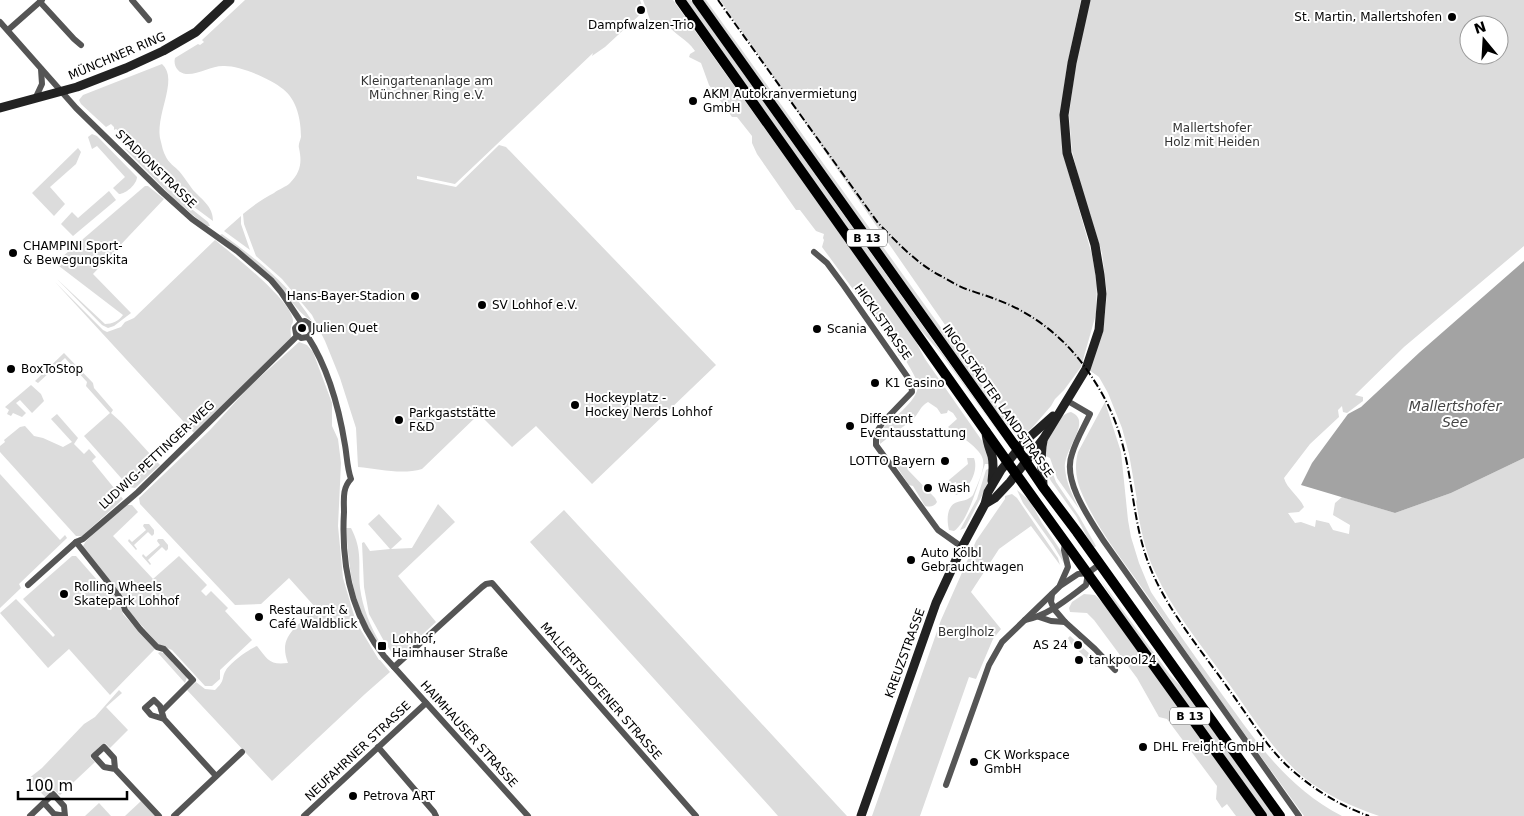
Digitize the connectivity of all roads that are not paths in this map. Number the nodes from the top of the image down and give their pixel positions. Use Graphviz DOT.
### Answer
graph roads {
  1 [pos="132,0"];
  2 [pos="230,0"];
  3 [pos="680,0"];
  4 [pos="697,0"];
  5 [pos="1086,0"];
  6 [pos="41,1"];
  7 [pos="149,20"];
  8 [pos="0,22"];
  9 [pos="8,30"];
  10 [pos="82,45"];
  11 [pos="41,69"];
  12 [pos="62,92"];
  13 [pos="35,99"];
  14 [pos="0,108"];
  15 [pos="814,252"];
  16 [pos="301,322"];
  17 [pos="297,336"];
  18 [pos="308,337"];
  19 [pos="1066,400"];
  20 [pos="1060,410"];
  21 [pos="986,430"];
  22 [pos="1044,438"];
  23 [pos="1018,450"];
  24 [pos="1025,461"];
  25 [pos="1008,462"];
  26 [pos="1016,474"];
  27 [pos="992,485"];
  28 [pos="1043,487"];
  29 [pos="985,504"];
  30 [pos="76,542"];
  31 [pos="1066,542"];
  32 [pos="962,547"];
  33 [pos="1100,564"];
  34 [pos="1088,574"];
  35 [pos="28,585"];
  36 [pos="1060,586"];
  37 [pos="1052,594"];
  38 [pos="1036,608"];
  39 [pos="1054,609"];
  40 [pos="1039,617"];
  41 [pos="1025,620"];
  42 [pos="1064,622"];
  43 [pos="394,667"];
  44 [pos="1115,670"];
  45 [pos="426,703"];
  46 [pos="162,712"];
  47 [pos="164,720"];
  48 [pos="378,747"];
  49 [pos="242,752"];
  50 [pos="115,769"];
  51 [pos="216,776"];
  52 [pos="946,785"];
  53 [pos="44,803"];
  54 [pos="30,816"];
  55 [pos="159,816"];
  56 [pos="174,816"];
  57 [pos="304,816"];
  58 [pos="436,816"];
  59 [pos="528,816"];
  60 [pos="696,816"];
  61 [pos="861,816"];
  62 [pos="1262,816"];
  63 [pos="1280,816"];
  64 [pos="1299,816"];
  1 -- 7 [label="street"];
  2 -- 12 [label="main road, MÜNCHNER RING"];
  3 -- 21 [label="main road, B 13"];
  4 -- 23 [label="main road, INGOLSTÄDTER LANDSTRASSE / B 13"];
  5 -- 19 [label="main road"];
  6 -- 9 [label="street"];
  6 -- 10 [label="street"];
  8 -- 9 [label="street, STADIONSTRASSE"];
  9 -- 11 [label="street, STADIONSTRASSE"];
  11 -- 12 [label="street, STADIONSTRASSE"];
  11 -- 13 [label="street"];
  12 -- 13 [label="main road, MÜNCHNER RING"];
  12 -- 16 [label="street, STADIONSTRASSE"];
  13 -- 14 [label="main road, MÜNCHNER RING"];
  15 -- 32 [label="street, HICKLSTRASSE"];
  16 -- 17 [label="street"];
  16 -- 18 [label="street, STADIONSTRASSE"];
  17 -- 18 [label="street"];
  17 -- 30 [label="street, LUDWIG-PETTINGER-WEG"];
  18 -- 43 [label="street, STADIONSTRASSE"];
  19 -- 20 [label="main road"];
  19 -- 64 [label="street, INGOLSTÄDTER LANDSTRASSE"];
  20 -- 22 [label="main road, KREUZSTRASSE"];
  20 -- 23 [label="main road, KREUZSTRASSE"];
  21 -- 25 [label="main road, B 13"];
  21 -- 27 [label="main road, KREUZSTRASSE"];
  22 -- 24 [label="main road, KREUZSTRASSE"];
  22 -- 28 [label="main road"];
  23 -- 24 [label="main road, INGOLSTÄDTER LANDSTRASSE / B 13"];
  23 -- 25 [label="main road, KREUZSTRASSE"];
  24 -- 26 [label="main road, KREUZSTRASSE"];
  24 -- 28 [label="main road, INGOLSTÄDTER LANDSTRASSE / B 13"];
  25 -- 26 [label="main road, B 13"];
  25 -- 27 [label="main road, KREUZSTRASSE"];
  26 -- 29 [label="main road, KREUZSTRASSE"];
  26 -- 31 [label="main road, B 13"];
  27 -- 29 [label="main road, KREUZSTRASSE"];
  28 -- 33 [label="main road, INGOLSTÄDTER LANDSTRASSE / B 13"];
  29 -- 32 [label="main road, KREUZSTRASSE"];
  30 -- 35 [label="street, LUDWIG-PETTINGER-WEG"];
  30 -- 46 [label="street"];
  31 -- 34 [label="main road, B 13"];
  31 -- 36 [label="street"];
  32 -- 61 [label="main road, KREUZSTRASSE"];
  33 -- 34 [label="street"];
  33 -- 63 [label="main road, INGOLSTÄDTER LANDSTRASSE / B 13"];
  34 -- 36 [label="street"];
  34 -- 39 [label="street"];
  34 -- 62 [label="main road, B 13"];
  36 -- 37 [label="street"];
  37 -- 38 [label="street"];
  37 -- 39 [label="street"];
  38 -- 40 [label="street"];
  38 -- 41 [label="street"];
  39 -- 40 [label="street"];
  39 -- 42 [label="street"];
  40 -- 41 [label="street"];
  40 -- 42 [label="street"];
  41 -- 52 [label="street"];
  42 -- 44 [label="street"];
  43 -- 45 [label="street, HAIMHAUSER STRASSE"];
  43 -- 60 [label="street, MALLERTSHOFENER STRASSE"];
  45 -- 48 [label="street, NEUFAHRNER STRASSE"];
  45 -- 59 [label="street, HAIMHAUSER STRASSE"];
  46 -- 47 [label="street"];
  46 -- 47 [label="street"];
  47 -- 51 [label="street"];
  48 -- 57 [label="street, NEUFAHRNER STRASSE"];
  48 -- 58 [label="street"];
  49 -- 51 [label="street"];
  50 -- 55 [label="street"];
  51 -- 56 [label="street"];
  53 -- 54 [label="street"];
}
